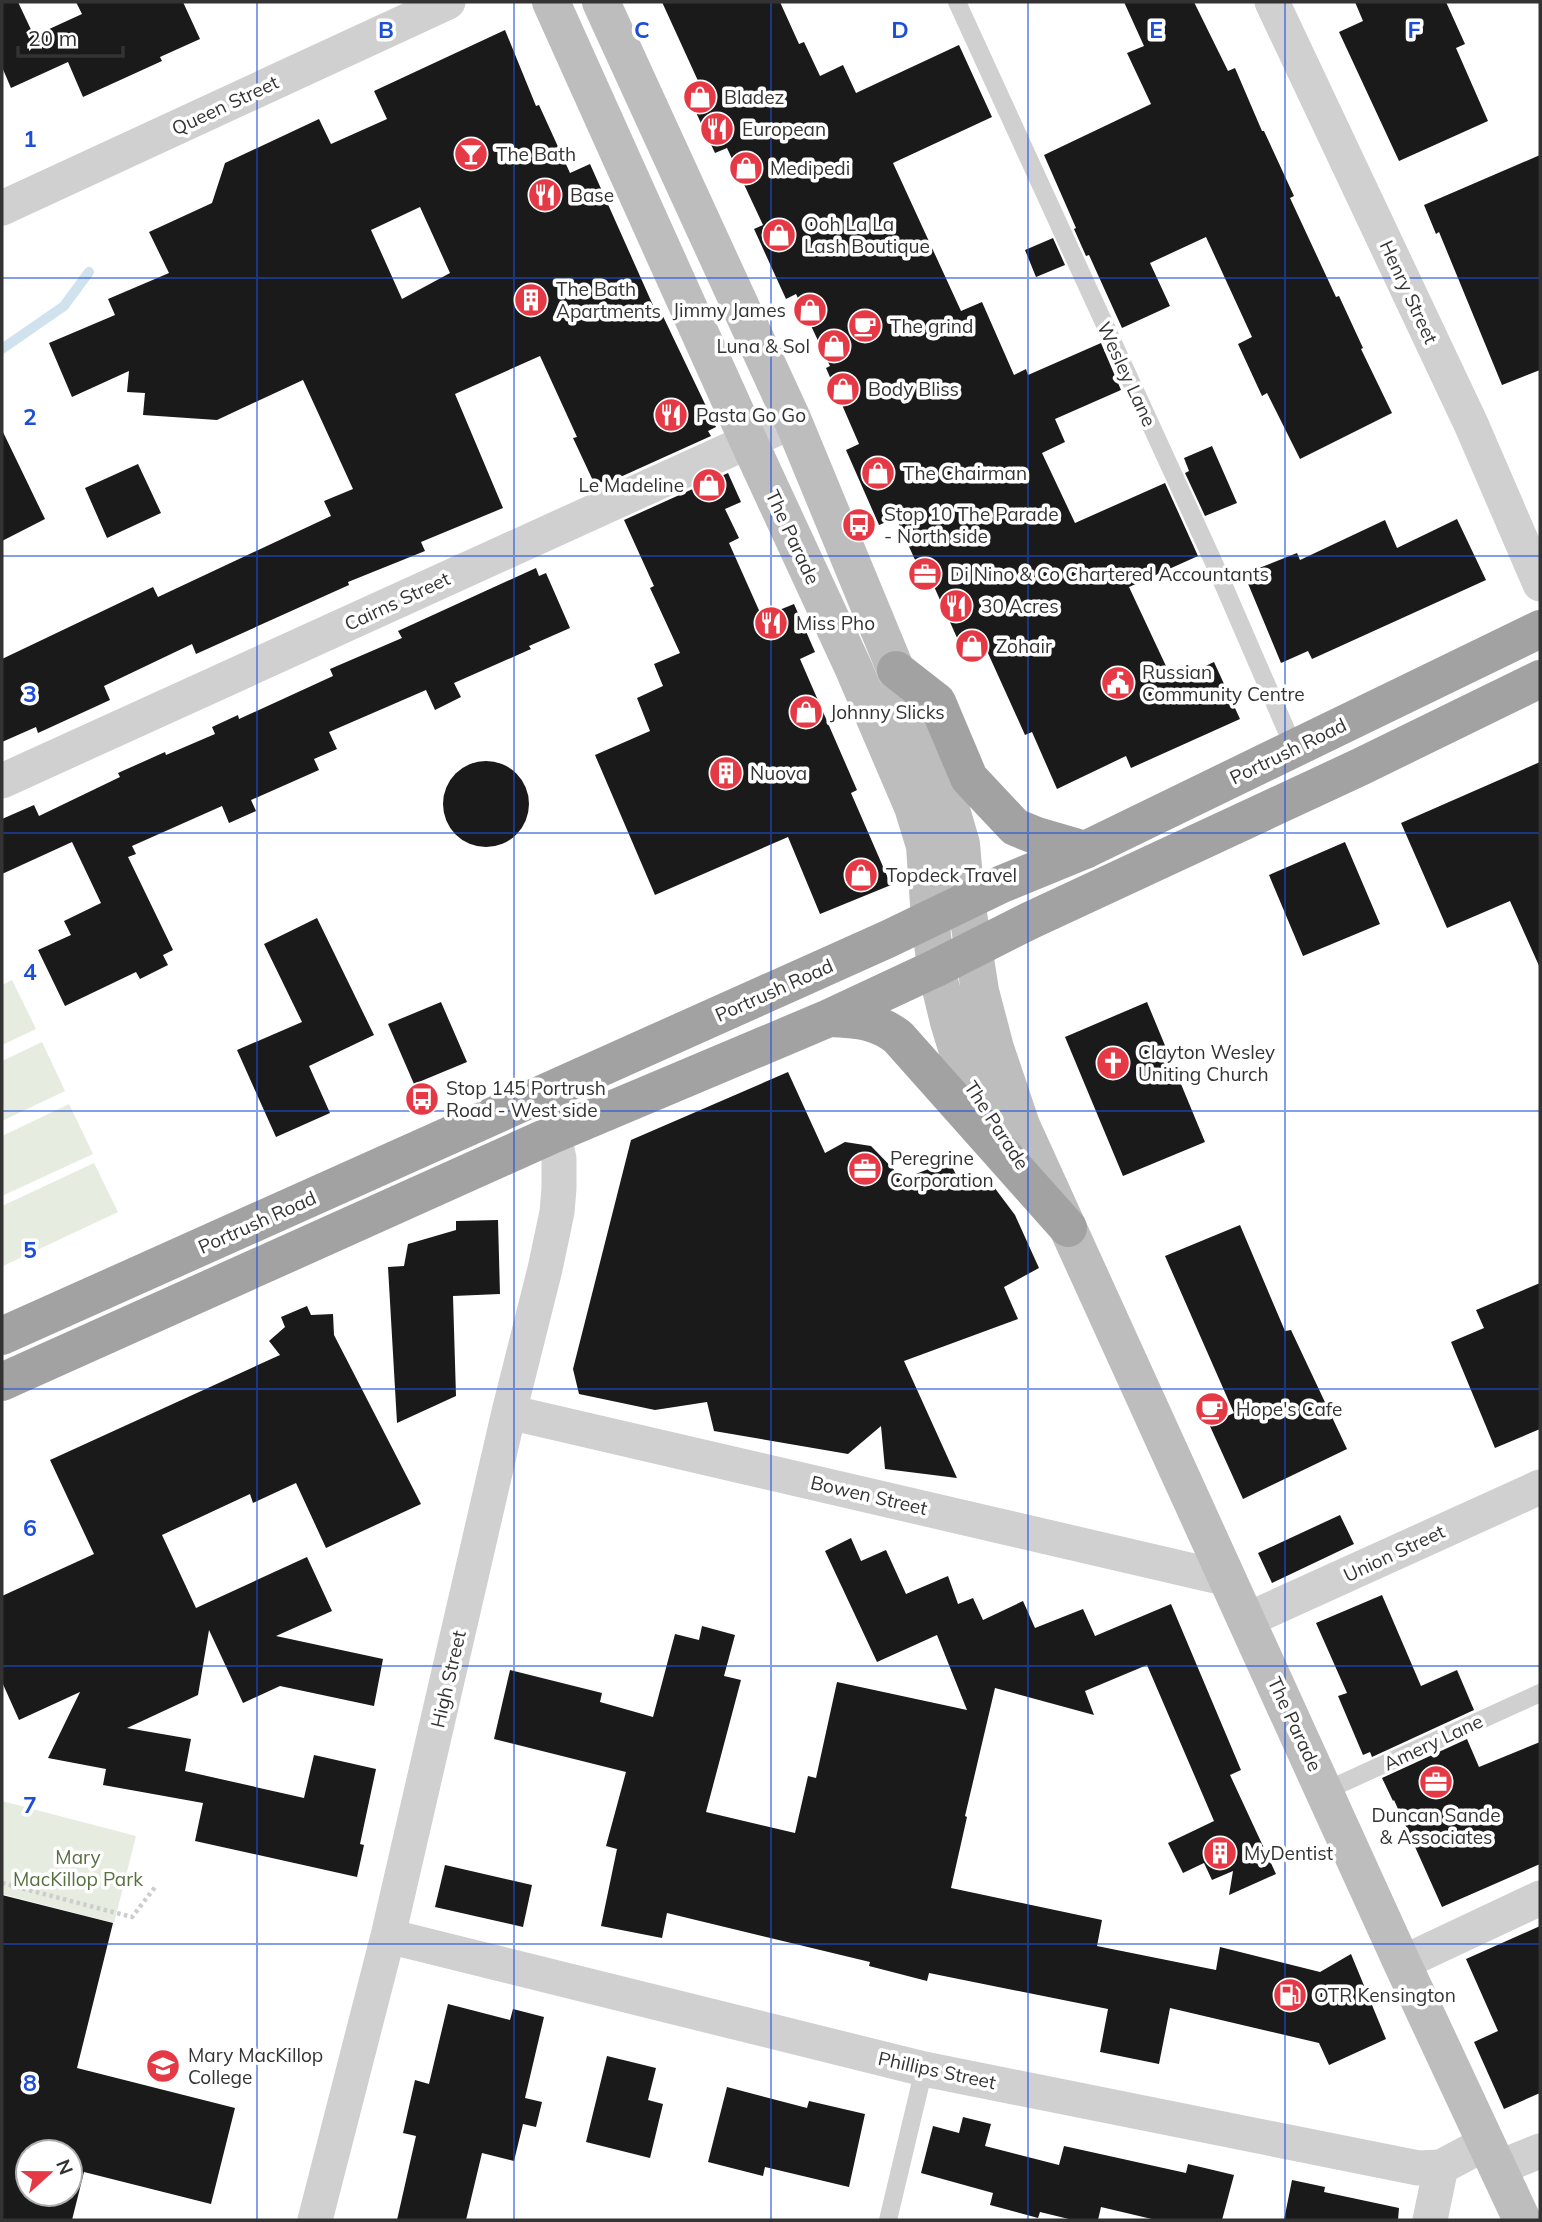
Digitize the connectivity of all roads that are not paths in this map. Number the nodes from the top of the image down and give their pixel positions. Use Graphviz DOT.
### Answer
graph roads {
  1 [pos="448,2"];
  2 [pos="551,2"];
  3 [pos="601,2"];
  4 [pos="957,2"];
  5 [pos="1272,2"];
  6 [pos="2,208"];
  7 [pos="793,421"];
  8 [pos="748,440"];
  9 [pos="845,547"];
  10 [pos="806,564"];
  11 [pos="1540,584"];
  12 [pos="1540,629"];
  13 [pos="896,670"];
  14 [pos="1540,679"];
  15 [pos="1294,748"];
  16 [pos="2,781"];
  17 [pos="1085,850"];
  18 [pos="967,901"];
  19 [pos="930,919"];
  20 [pos="973,949"];
  21 [pos="936,968"];
  22 [pos="829,1018"];
  23 [pos="536,1097"];
  24 [pos="554,1134"];
  25 [pos="1068,1228"];
  26 [pos="2,1336"];
  27 [pos="2,1382"];
  28 [pos="509,1412"];
  29 [pos="1540,1487"];
  30 [pos="1228,1579"];
  31 [pos="1247,1620"];
  32 [pos="1540,1693"];
  33 [pos="1325,1791"];
  34 [pos="1540,1898"];
  35 [pos="388,1936"];
  36 [pos="1402,1963"];
  37 [pos="924,2069"];
  38 [pos="1540,2151"];
  39 [pos="1492,2156"];
  40 [pos="1441,2167"];
  41 [pos="315,2220"];
  42 [pos="888,2220"];
  43 [pos="1430,2220"];
  44 [pos="1522,2220"];
  1 -- 6 [label="street, Queen Street"];
  2 -- 8 [label="main road, The Parade"];
  3 -- 7 [label="main road, The Parade"];
  4 -- 15 [label="lane, Wesley Lane"];
  5 -- 11 [label="street, Henry Street"];
  7 -- 8 [label="street, Cairns Street"];
  7 -- 9 [label="main road, The Parade"];
  8 -- 10 [label="main road, The Parade"];
  8 -- 16 [label="street, Cairns Street"];
  9 -- 10 [label="main road"];
  9 -- 13 [label="main road, The Parade"];
  10 -- 19 [label="main road, The Parade"];
  12 -- 15 [label="highway, Portrush Road"];
  13 -- 17 [label="highway"];
  13 -- 18 [label="main road, The Parade"];
  14 -- 20 [label="highway"];
  15 -- 17 [label="highway, Portrush Road"];
  17 -- 18 [label="highway, Portrush Road"];
  18 -- 19 [label="highway, Portrush Road"];
  18 -- 20 [label="main road, The Parade"];
  19 -- 21 [label="main road, The Parade"];
  19 -- 23 [label="highway, Portrush Road"];
  20 -- 21 [label="highway"];
  20 -- 25 [label="main road, The Parade"];
  21 -- 22 [label="highway"];
  21 -- 25 [label="main road, The Parade"];
  22 -- 24 [label="highway"];
  22 -- 25 [label="highway"];
  23 -- 24 [label="highway"];
  23 -- 26 [label="highway, Portrush Road"];
  24 -- 27 [label="highway"];
  24 -- 28 [label="street, High Street"];
  25 -- 30 [label="main road, The Parade"];
  28 -- 30 [label="street, Bowen Street"];
  28 -- 35 [label="street, High Street"];
  29 -- 31 [label="street, Union Street"];
  30 -- 31 [label="main road, The Parade"];
  31 -- 33 [label="main road, The Parade"];
  32 -- 33 [label="lane, Amery Lane"];
  33 -- 36 [label="main road, The Parade"];
  34 -- 36 [label="street"];
  35 -- 37 [label="street, Phillips Street"];
  35 -- 41 [label="street, High Street"];
  36 -- 39 [label="main road, The Parade"];
  37 -- 40 [label="street, Phillips Street"];
  37 -- 42 [label="lane"];
  38 -- 39 [label="street"];
  39 -- 40 [label="street"];
  39 -- 44 [label="main road, The Parade"];
  40 -- 43 [label="street"];
}
